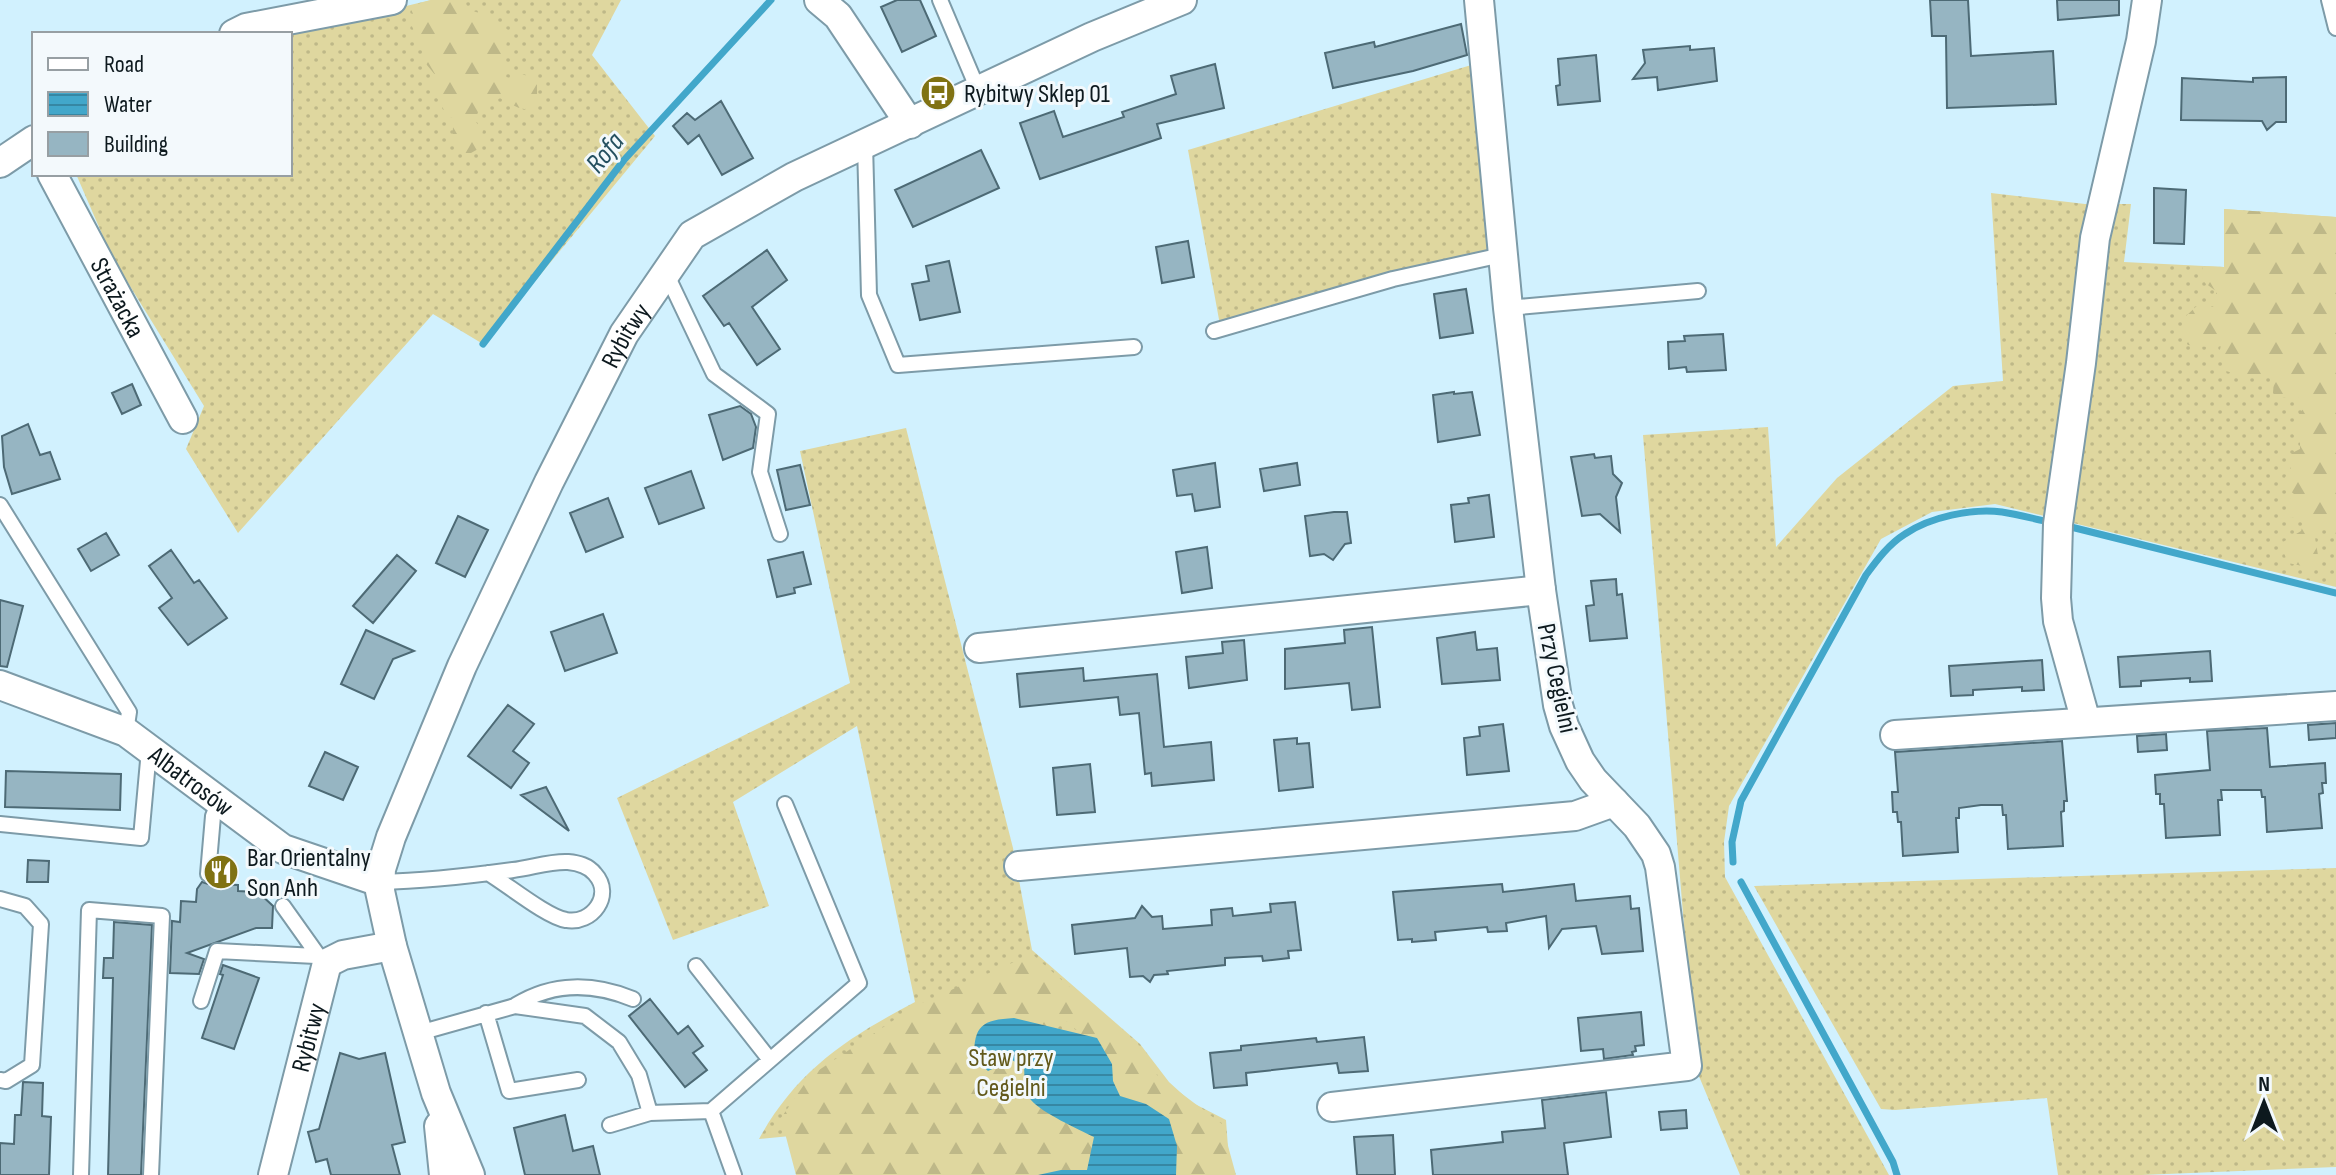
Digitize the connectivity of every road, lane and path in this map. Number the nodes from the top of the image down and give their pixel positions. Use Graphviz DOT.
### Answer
graph roads {
  1 [pos="392,0"];
  2 [pos="819,0"];
  3 [pos="940,0"];
  4 [pos="1182,0"];
  5 [pos="1479,0"];
  6 [pos="2147,0"];
  7 [pos="2329,0"];
  8 [pos="359,3"];
  9 [pos="2336,28"];
  10 [pos="238,32"];
  11 [pos="979,92"];
  12 [pos="910,124"];
  13 [pos="29,138"];
  14 [pos="865,144"];
  15 [pos="0,163"];
  16 [pos="53,176"];
  17 [pos="1502,255"];
  18 [pos="666,273"];
  19 [pos="1698,291"];
  20 [pos="1508,308"];
  21 [pos="1214,331"];
  22 [pos="1134,347"];
  23 [pos="183,419"];
  24 [pos="0,505"];
  25 [pos="780,534"];
  26 [pos="1541,590"];
  27 [pos="979,648"];
  28 [pos="0,685"];
  29 [pos="2336,706"];
  30 [pos="2086,722"];
  31 [pos="126,732"];
  32 [pos="1895,735"];
  33 [pos="149,750"];
  34 [pos="219,801"];
  35 [pos="1614,802"];
  36 [pos="785,804"];
  37 [pos="0,824"];
  38 [pos="1019,866"];
  39 [pos="488,873"];
  40 [pos="208,874"];
  41 [pos="380,882"];
  42 [pos="0,899"];
  43 [pos="283,906"];
  44 [pos="392,946"];
  45 [pos="322,959"];
  46 [pos="696,966"];
  47 [pos="633,999"];
  48 [pos="201,1001"];
  49 [pos="515,1006"];
  50 [pos="486,1013"];
  51 [pos="419,1033"];
  52 [pos="770,1060"];
  53 [pos="0,1080"];
  54 [pos="578,1080"];
  55 [pos="436,1093"];
  56 [pos="1332,1107"];
  57 [pos="711,1111"];
  58 [pos="650,1113"];
  59 [pos="610,1125"];
  60 [pos="81,1175"];
  61 [pos="151,1175"];
  62 [pos="273,1175"];
  63 [pos="444,1175"];
  64 [pos="470,1175"];
  65 [pos="734,1175"];
  1 -- 8 [label="street"];
  2 -- 12 [label="street"];
  3 -- 11 [label="lane"];
  4 -- 11 [label="street, Rybitwy"];
  5 -- 17 [label="street, Przy Cegielni"];
  6 -- 30 [label="street"];
  7 -- 9 [label="lane"];
  8 -- 10 [label="street"];
  11 -- 12 [label="street, Rybitwy"];
  12 -- 14 [label="street, Rybitwy"];
  13 -- 15 [label="street"];
  14 -- 18 [label="street, Rybitwy"];
  14 -- 22 [label="lane"];
  16 -- 23 [label="street, Strażacka"];
  17 -- 20 [label="street, Przy Cegielni"];
  17 -- 21 [label="lane"];
  18 -- 25 [label="lane"];
  18 -- 41 [label="street, Rybitwy"];
  19 -- 20 [label="lane"];
  20 -- 26 [label="street, Przy Cegielni"];
  24 -- 31 [label="lane"];
  26 -- 27 [label="street"];
  26 -- 35 [label="street, Przy Cegielni"];
  28 -- 31 [label="street, Albatrosów"];
  29 -- 30 [label="street"];
  30 -- 32 [label="street"];
  31 -- 33 [label="street, Albatrosów"];
  33 -- 34 [label="street, Albatrosów"];
  33 -- 37 [label="lane"];
  34 -- 40 [label="lane"];
  34 -- 41 [label="street, Albatrosów"];
  35 -- 38 [label="street"];
  35 -- 56 [label="street, Przy Cegielni"];
  36 -- 52 [label="lane"];
  39 -- 39 [label="lane"];
  39 -- 41 [label="lane"];
  41 -- 44 [label="street, Rybitwy"];
  42 -- 53 [label="lane"];
  43 -- 45 [label="lane"];
  44 -- 45 [label="street"];
  44 -- 51 [label="street, Rybitwy"];
  45 -- 48 [label="lane"];
  45 -- 62 [label="street, Rybitwy"];
  46 -- 52 [label="lane"];
  47 -- 49 [label="lane"];
  49 -- 50 [label="lane"];
  49 -- 58 [label="lane"];
  50 -- 51 [label="lane"];
  50 -- 54 [label="lane"];
  51 -- 55 [label="street, Rybitwy"];
  52 -- 57 [label="lane"];
  55 -- 63 [label="street, Rybitwy"];
  55 -- 64 [label="street, Rybitwy"];
  57 -- 58 [label="lane"];
  57 -- 65 [label="lane"];
  58 -- 59 [label="lane"];
  60 -- 61 [label="lane"];
}
